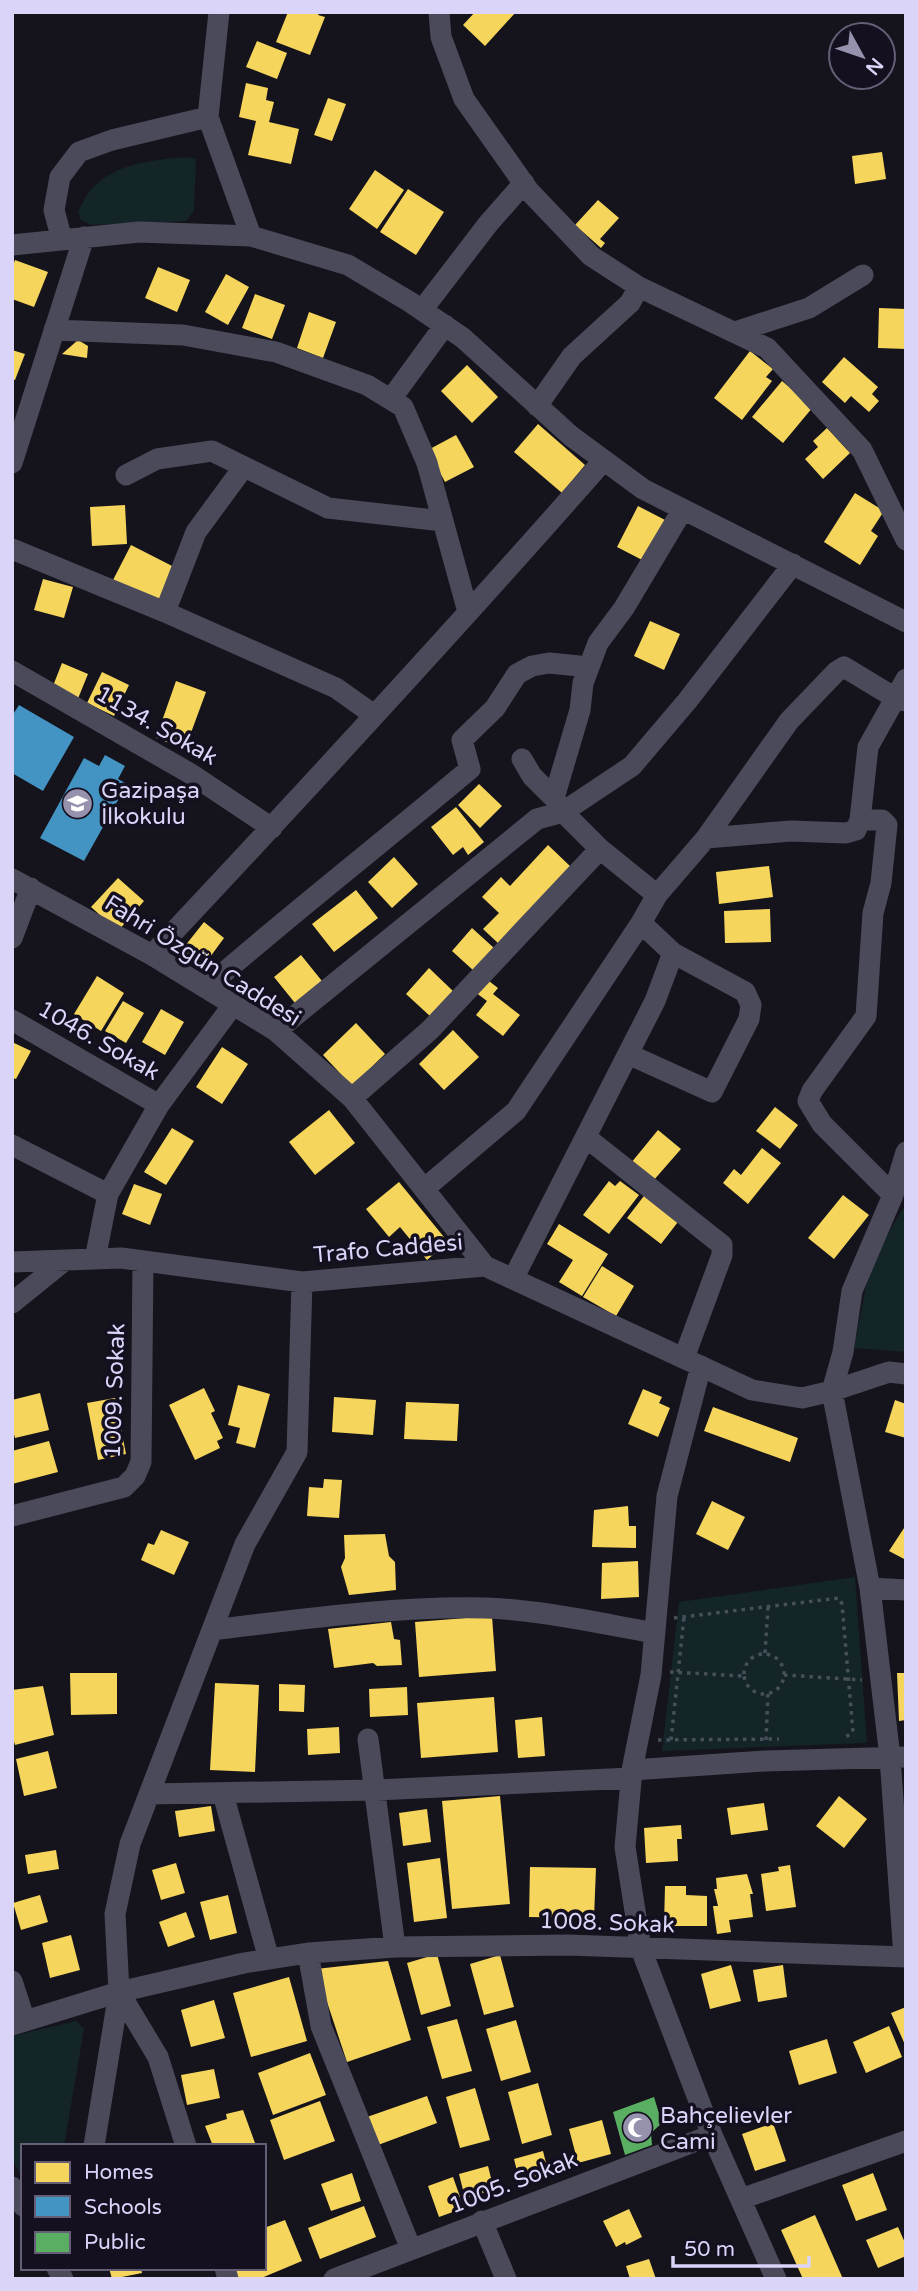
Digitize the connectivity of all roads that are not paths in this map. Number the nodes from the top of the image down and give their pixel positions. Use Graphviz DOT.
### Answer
graph roads {
  1 [pos="219,12"];
  2 [pos="439,12"];
  3 [pos="208,117"];
  4 [pos="524,183"];
  5 [pos="251,236"];
  6 [pos="84,237"];
  7 [pos="62,240"];
  8 [pos="12,245"];
  9 [pos="863,275"];
  10 [pos="639,286"];
  11 [pos="422,310"];
  12 [pos="445,326"];
  13 [pos="54,330"];
  14 [pos="736,332"];
  15 [pos="391,400"];
  16 [pos="537,406"];
  17 [pos="604,460"];
  18 [pos="12,463"];
  19 [pos="243,468"];
  20 [pos="126,475"];
  21 [pos="683,509"];
  22 [pos="443,521"];
  23 [pos="906,540"];
  24 [pos="12,549"];
  25 [pos="793,564"];
  26 [pos="165,612"];
  27 [pos="468,612"];
  28 [pos="906,622"];
  29 [pos="589,667"];
  30 [pos="12,671"];
  31 [pos="906,680"];
  32 [pos="901,700"];
  33 [pos="374,715"];
  34 [pos="522,759"];
  35 [pos="559,805"];
  36 [pos="860,820"];
  37 [pos="272,828"];
  38 [pos="706,838"];
  39 [pos="600,849"];
  40 [pos="22,884"];
  41 [pos="657,895"];
  42 [pos="641,923"];
  43 [pos="12,938"];
  44 [pos="673,953"];
  45 [pos="152,955"];
  46 [pos="206,988"];
  47 [pos="233,1005"];
  48 [pos="12,1020"];
  49 [pos="276,1031"];
  50 [pos="628,1054"];
  51 [pos="352,1098"];
  52 [pos="159,1105"];
  53 [pos="587,1138"];
  54 [pos="12,1145"];
  55 [pos="906,1152"];
  56 [pos="424,1189"];
  57 [pos="108,1194"];
  58 [pos="893,1195"];
  59 [pos="95,1259"];
  60 [pos="64,1261"];
  61 [pos="144,1261"];
  62 [pos="12,1262"];
  63 [pos="485,1266"];
  64 [pos="513,1279"];
  65 [pos="302,1282"];
  66 [pos="12,1303"];
  67 [pos="692,1362"];
  68 [pos="906,1374"];
  69 [pos="832,1391"];
  70 [pos="12,1516"];
  71 [pos="870,1588"];
  72 [pos="906,1590"];
  73 [pos="655,1626"];
  74 [pos="212,1630"];
  75 [pos="368,1739"];
  76 [pos="898,1757"];
  77 [pos="631,1774"];
  78 [pos="376,1790"];
  79 [pos="149,1794"];
  80 [pos="223,1794"];
  81 [pos="395,1947"];
  82 [pos="640,1949"];
  83 [pos="308,1953"];
  84 [pos="905,1957"];
  85 [pos="269,1959"];
  86 [pos="12,1981"];
  87 [pos="119,1993"];
  88 [pos="18,2023"];
  89 [pos="712,2135"];
  90 [pos="906,2141"];
  91 [pos="94,2144"];
  92 [pos="185,2144"];
  93 [pos="12,2187"];
  94 [pos="741,2199"];
  95 [pos="21,2203"];
  96 [pos="482,2221"];
  97 [pos="411,2249"];
  98 [pos="334,2279"];
  99 [pos="506,2279"];
  100 [pos="776,2279"];
  1 -- 3 [label="street"];
  2 -- 4 [label="street"];
  3 -- 5 [label="street"];
  3 -- 7 [label="street"];
  4 -- 10 [label="street"];
  4 -- 11 [label="street"];
  5 -- 6 [label="street"];
  5 -- 11 [label="street"];
  6 -- 7 [label="street"];
  6 -- 13 [label="street"];
  7 -- 8 [label="street"];
  9 -- 14 [label="street"];
  10 -- 14 [label="street"];
  10 -- 16 [label="street"];
  11 -- 12 [label="street"];
  12 -- 15 [label="street"];
  12 -- 16 [label="street"];
  13 -- 15 [label="street"];
  13 -- 18 [label="street"];
  14 -- 23 [label="street"];
  15 -- 22 [label="street"];
  16 -- 17 [label="street"];
  17 -- 21 [label="street"];
  17 -- 27 [label="street"];
  19 -- 20 [label="street"];
  19 -- 22 [label="street"];
  19 -- 26 [label="street"];
  21 -- 25 [label="street"];
  21 -- 29 [label="street"];
  22 -- 27 [label="street"];
  24 -- 26 [label="street"];
  25 -- 28 [label="street"];
  25 -- 35 [label="street"];
  26 -- 33 [label="street"];
  27 -- 33 [label="street"];
  29 -- 35 [label="street"];
  29 -- 46 [label="street"];
  30 -- 37 [label="street, 1134. Sokak"];
  31 -- 32 [label="street"];
  32 -- 36 [label="street"];
  32 -- 38 [label="street"];
  33 -- 37 [label="street"];
  34 -- 35 [label="street"];
  35 -- 39 [label="street"];
  35 -- 49 [label="street"];
  36 -- 38 [label="street"];
  36 -- 58 [label="street"];
  37 -- 45 [label="street"];
  38 -- 41 [label="street"];
  39 -- 41 [label="street"];
  39 -- 51 [label="street"];
  40 -- 43 [label="street"];
  40 -- 45 [label="street, Fahri Özgün Caddesi"];
  41 -- 42 [label="street"];
  42 -- 44 [label="street"];
  42 -- 56 [label="street"];
  44 -- 50 [label="street"];
  44 -- 50 [label="street"];
  45 -- 46 [label="street, Fahri Özgün Caddesi"];
  46 -- 47 [label="street, Fahri Özgün Caddesi"];
  47 -- 49 [label="street, Fahri Özgün Caddesi"];
  47 -- 52 [label="street"];
  48 -- 52 [label="street, 1046. Sokak"];
  49 -- 51 [label="street, Fahri Özgün Caddesi"];
  50 -- 53 [label="street"];
  51 -- 56 [label="street, Fahri Özgün Caddesi"];
  52 -- 57 [label="street"];
  53 -- 64 [label="street"];
  53 -- 67 [label="street"];
  54 -- 57 [label="street"];
  55 -- 58 [label="street"];
  56 -- 63 [label="street, Fahri Özgün Caddesi"];
  57 -- 59 [label="street"];
  58 -- 69 [label="street"];
  59 -- 60 [label="street, Trafo Caddesi"];
  59 -- 61 [label="street, Trafo Caddesi"];
  60 -- 62 [label="street, Trafo Caddesi"];
  60 -- 66 [label="street"];
  61 -- 65 [label="street, Trafo Caddesi"];
  61 -- 70 [label="street, 1009. Sokak"];
  63 -- 64 [label="street, Trafo Caddesi"];
  63 -- 65 [label="street, Trafo Caddesi"];
  64 -- 67 [label="street, Trafo Caddesi"];
  65 -- 74 [label="street"];
  67 -- 69 [label="street, Trafo Caddesi"];
  67 -- 73 [label="street"];
  68 -- 69 [label="street, Trafo Caddesi"];
  69 -- 71 [label="street"];
  71 -- 72 [label="street"];
  71 -- 76 [label="street"];
  73 -- 74 [label="street"];
  73 -- 77 [label="street"];
  74 -- 79 [label="street"];
  75 -- 78 [label="street"];
  76 -- 77 [label="street"];
  76 -- 84 [label="street"];
  77 -- 78 [label="street"];
  77 -- 82 [label="street"];
  78 -- 80 [label="street"];
  78 -- 81 [label="street"];
  79 -- 80 [label="street"];
  79 -- 87 [label="street"];
  80 -- 85 [label="street"];
  81 -- 82 [label="street, 1008. Sokak"];
  81 -- 83 [label="street, 1008. Sokak"];
  82 -- 84 [label="street, 1008. Sokak"];
  82 -- 89 [label="street"];
  83 -- 85 [label="street, 1008. Sokak"];
  83 -- 97 [label="street"];
  85 -- 87 [label="street, 1008. Sokak"];
  86 -- 88 [label="street"];
  87 -- 88 [label="street, 1008. Sokak"];
  87 -- 91 [label="street"];
  87 -- 92 [label="street"];
  89 -- 94 [label="street"];
  89 -- 96 [label="street, 1005. Sokak"];
  90 -- 94 [label="street"];
  93 -- 95 [label="street"];
  94 -- 100 [label="street"];
  96 -- 97 [label="street, 1005. Sokak"];
  96 -- 99 [label="street"];
  97 -- 98 [label="street, 1005. Sokak"];
}
